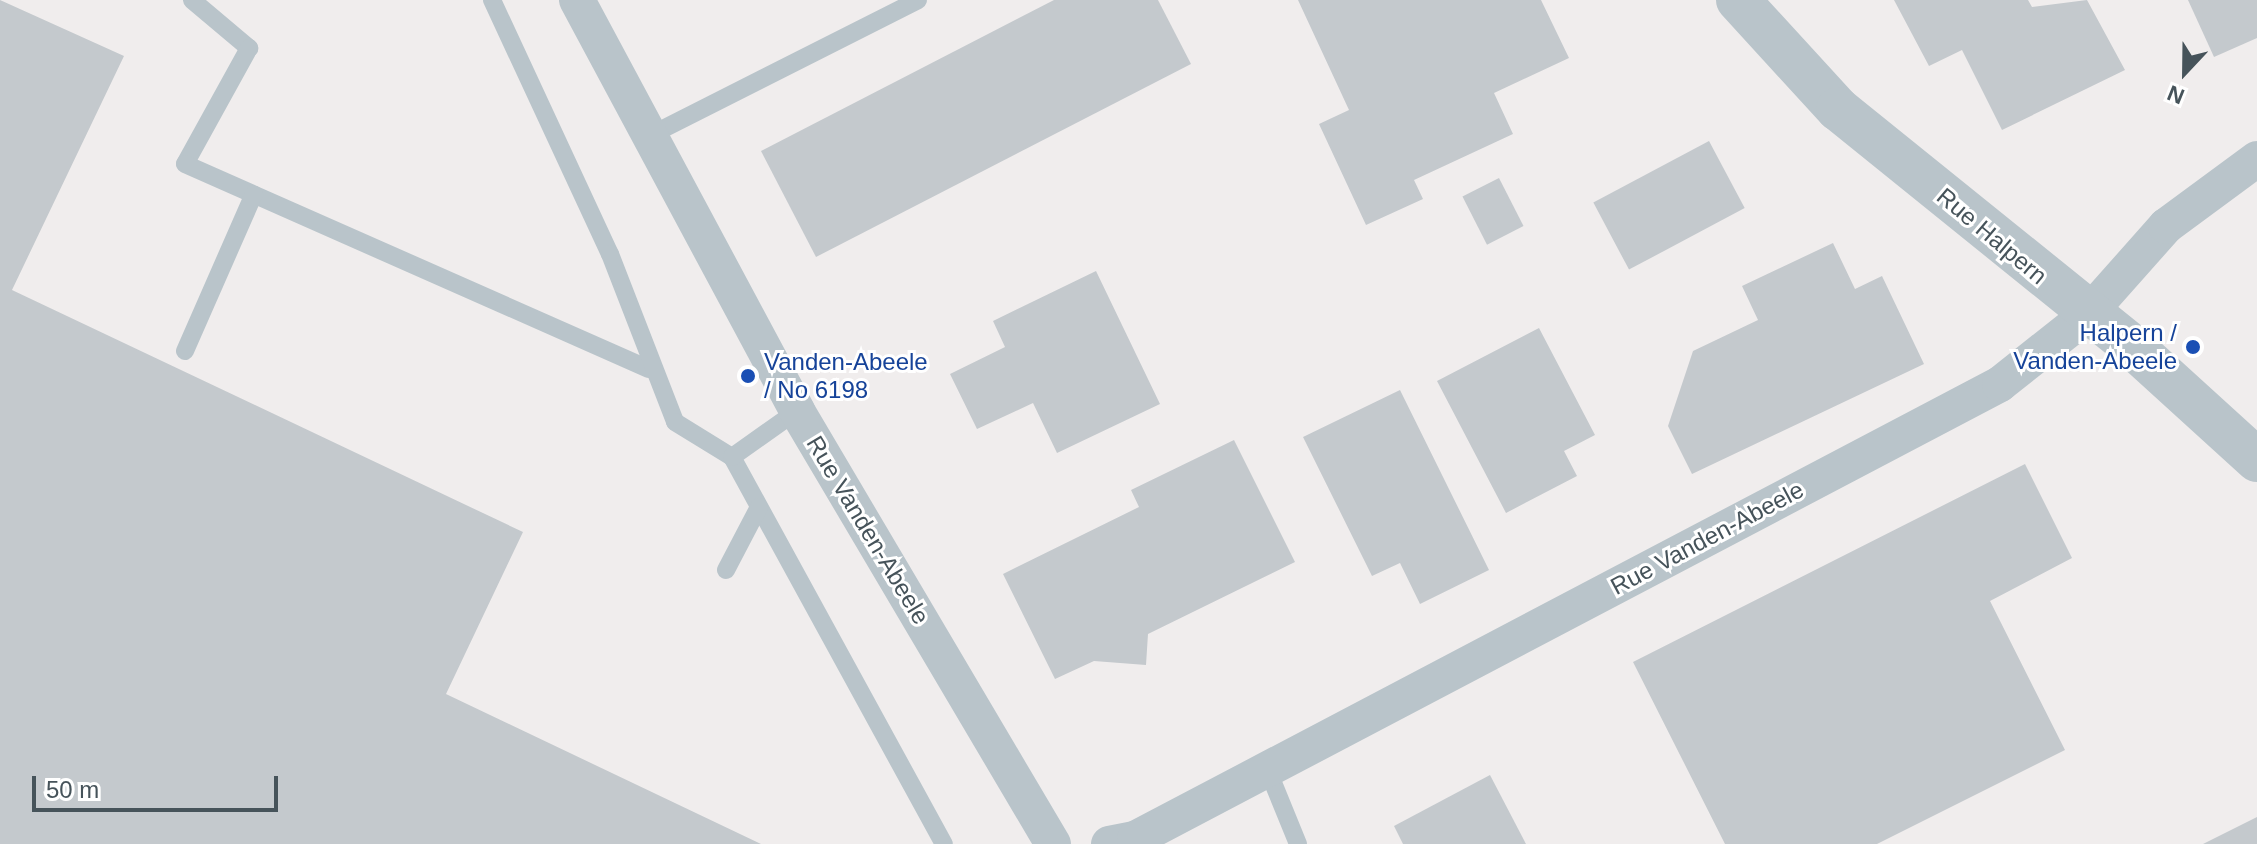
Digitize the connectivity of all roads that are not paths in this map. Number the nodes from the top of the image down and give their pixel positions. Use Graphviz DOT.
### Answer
graph roads {
  1 [pos="192,0"];
  2 [pos="492,0"];
  3 [pos="577,0"];
  4 [pos="918,0"];
  5 [pos="1738,0"];
  6 [pos="651,135"];
  7 [pos="2257,159"];
  8 [pos="254,194"];
  9 [pos="2087,315"];
  10 [pos="185,351"];
  11 [pos="649,369"];
  12 [pos="797,411"];
  13 [pos="732,457"];
  14 [pos="2257,460"];
  15 [pos="759,507"];
  16 [pos="726,570"];
  17 [pos="1267,768"];
  18 [pos="944,844"];
  19 [pos="1053,844"];
  20 [pos="1109,844"];
  21 [pos="1298,844"];
  1 -- 8 [label="lane"];
  2 -- 11 [label="lane"];
  3 -- 6 [label="street, Rue Vanden-Abeele"];
  4 -- 6 [label="lane"];
  5 -- 9 [label="street, Rue Halpern"];
  6 -- 12 [label="street, Rue Vanden-Abeele"];
  7 -- 9 [label="street, Rue Vanden-Abeele"];
  8 -- 10 [label="lane"];
  8 -- 11 [label="lane"];
  9 -- 14 [label="street, Rue Halpern"];
  9 -- 17 [label="street, Rue Vanden-Abeele"];
  11 -- 13 [label="lane"];
  12 -- 13 [label="lane"];
  12 -- 19 [label="street, Rue Vanden-Abeele"];
  13 -- 15 [label="lane"];
  15 -- 16 [label="lane"];
  15 -- 18 [label="lane"];
  17 -- 20 [label="street, Rue Vanden-Abeele"];
  17 -- 21 [label="lane"];
}
